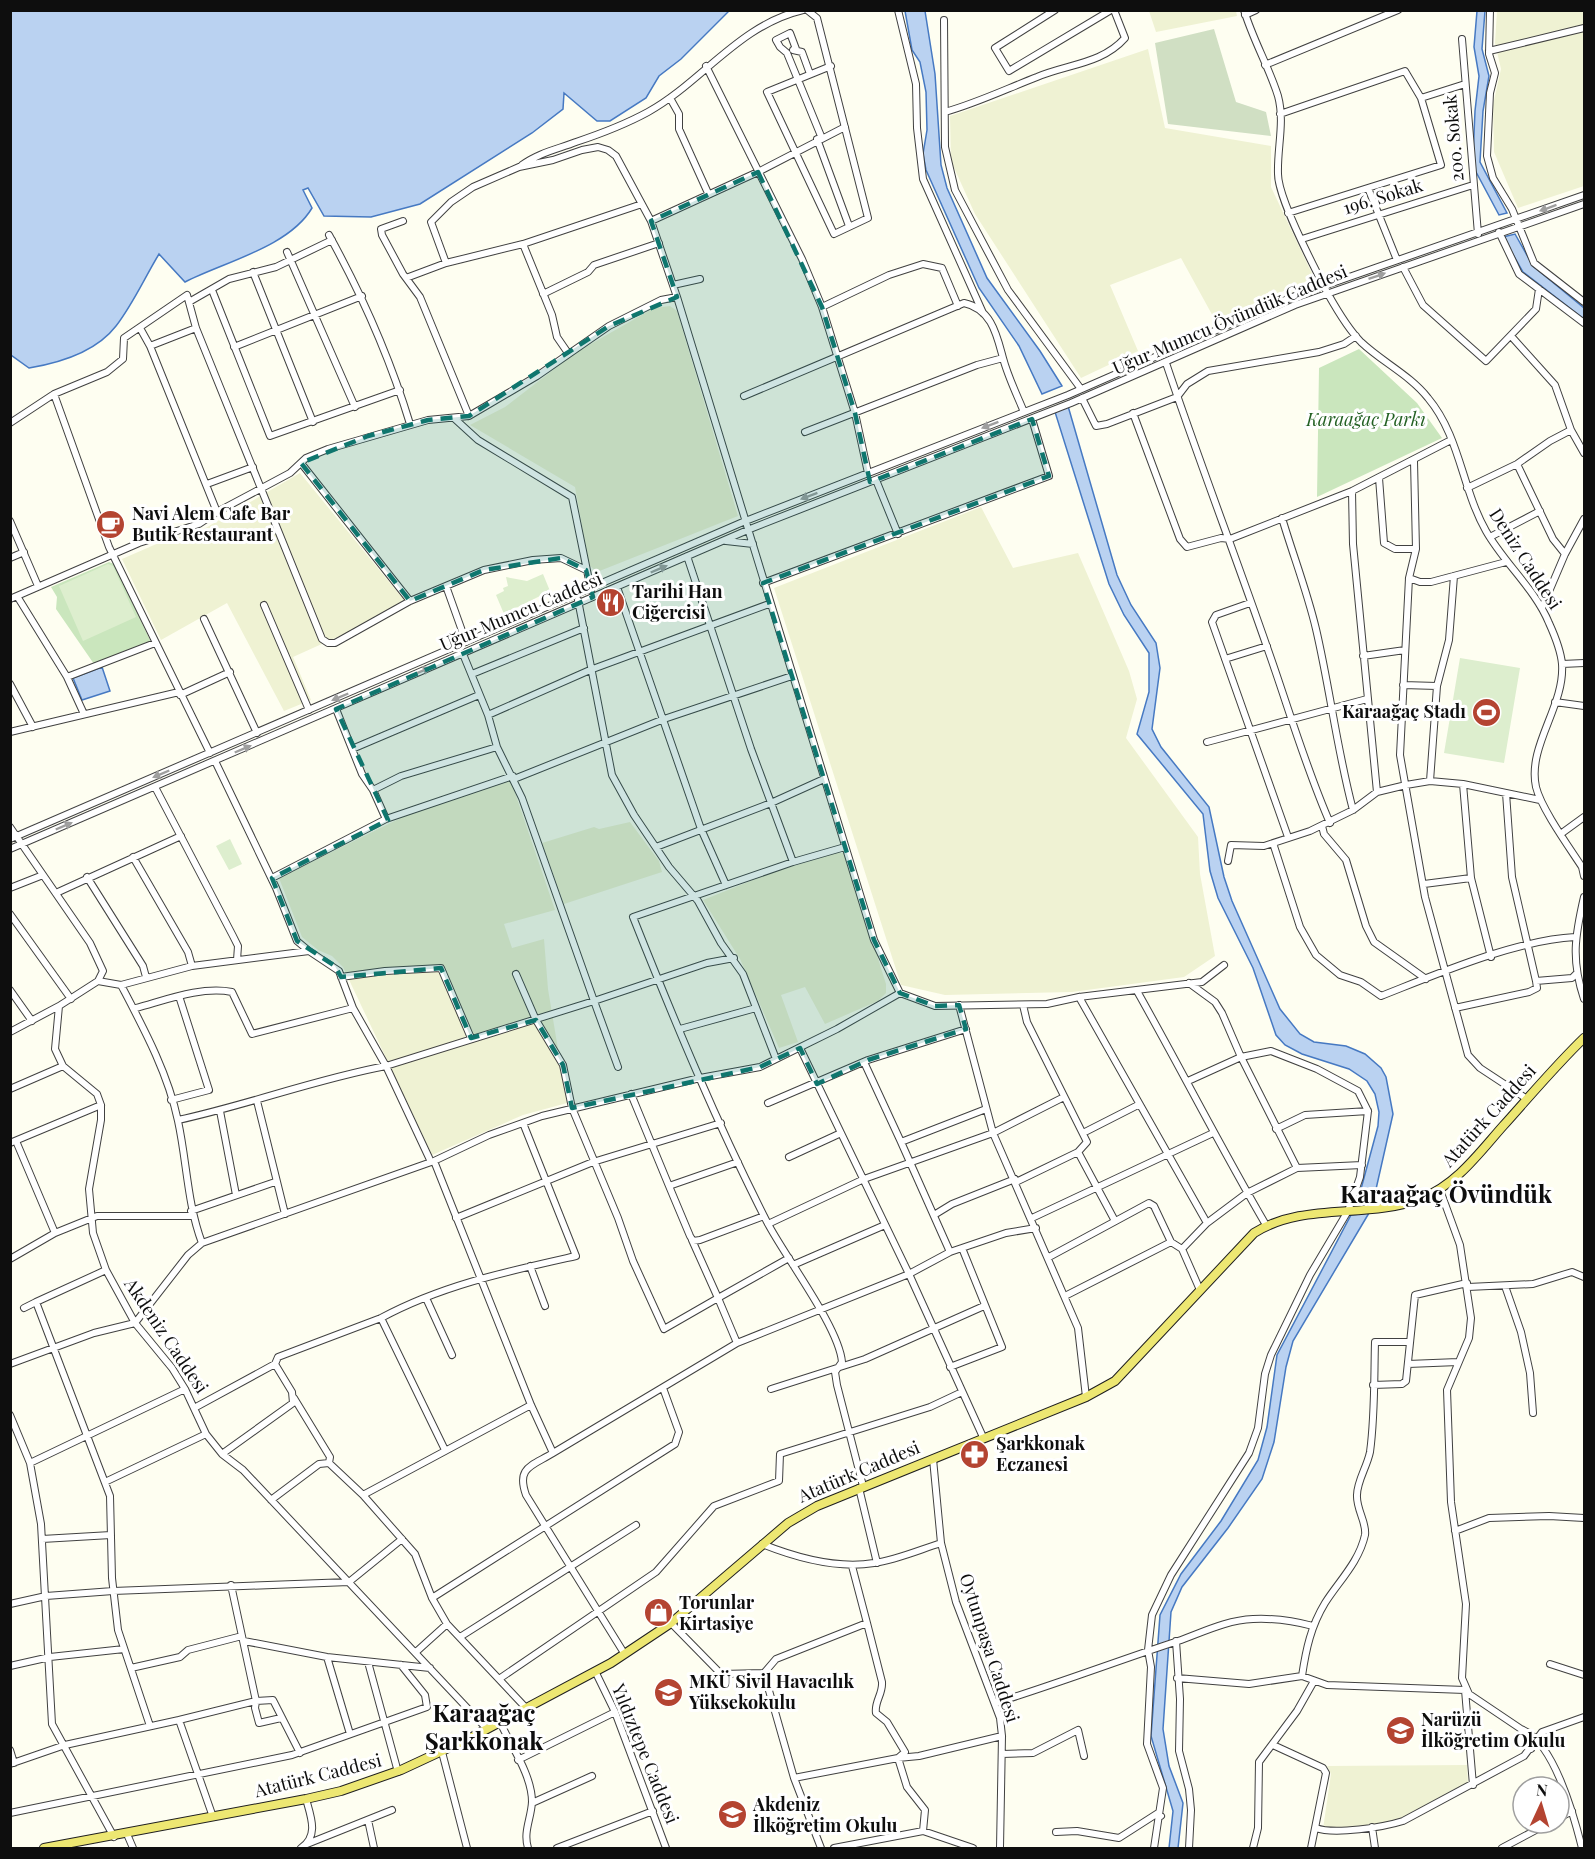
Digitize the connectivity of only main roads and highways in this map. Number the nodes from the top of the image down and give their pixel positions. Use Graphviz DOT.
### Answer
graph roads {
  1 [pos="1584,1038"];
  2 [pos="44,1848"];
  1 -- 2 [label="main road, Atatürk Caddesi"];
}
